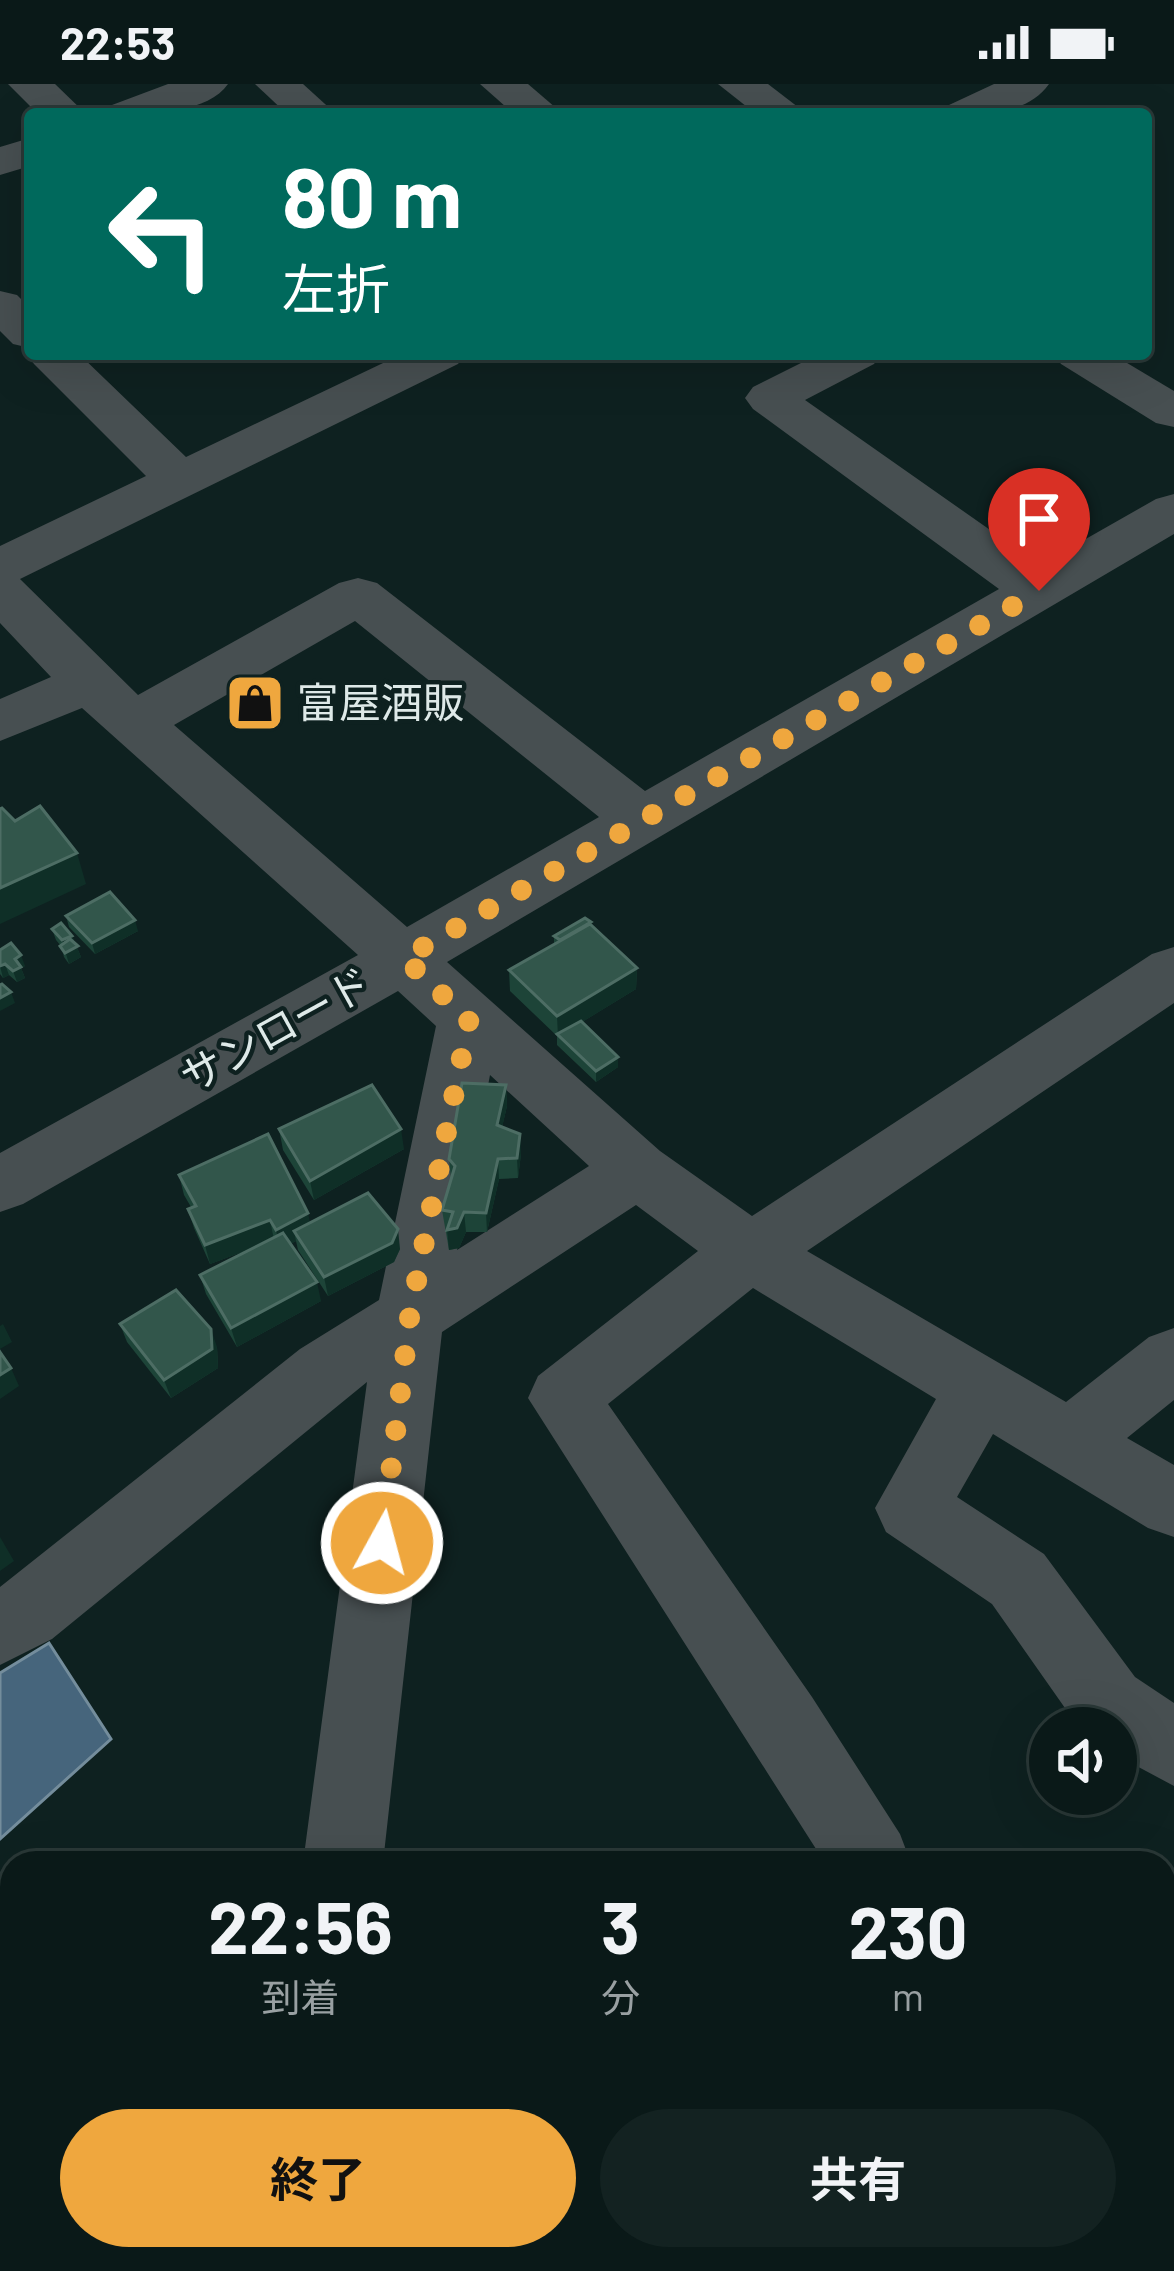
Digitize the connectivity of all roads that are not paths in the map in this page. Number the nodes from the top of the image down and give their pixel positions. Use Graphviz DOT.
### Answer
graph roads {
  1 [pos="29,84"];
  2 [pos="207,84"];
  3 [pos="276,84"];
  4 [pos="501,84"];
  5 [pos="739,84"];
  6 [pos="1012,87"];
  7 [pos="57,108"];
  8 [pos="143,108"];
  9 [pos="306,108"];
  10 [pos="533,108"];
  11 [pos="776,108"];
  12 [pos="975,108"];
  13 [pos="0,304"];
  14 [pos="24,328"];
  15 [pos="57,360"];
  16 [pos="406,360"];
  17 [pos="845,360"];
  18 [pos="1088,360"];
  19 [pos="354,369"];
  20 [pos="1174,412"];
  21 [pos="181,481"];
  22 [pos="1165,528"];
  23 [pos="0,567"];
  24 [pos="0,590"];
  25 [pos="1039,591"];
  26 [pos="89,682"];
  27 [pos="0,721"];
  28 [pos="134,722"];
  29 [pos="642,820"];
  30 [pos="404,958"];
  31 [pos="1174,970"];
  32 [pos="469,1020"];
  33 [pos="637,1170"];
  34 [pos="0,1185"];
  35 [pos="754,1254"];
  36 [pos="410,1314"];
  37 [pos="1174,1359"];
  38 [pos="980,1390"];
  39 [pos="1067,1443"];
  40 [pos="1174,1504"];
  41 [pos="0,1630"];
  42 [pos="1174,1748"];
  43 [pos="344,1851"];
  44 [pos="863,1851"];
  1 -- 7 [label="street"];
  2 -- 8 [label="street"];
  3 -- 9 [label="street"];
  4 -- 10 [label="street"];
  5 -- 11 [label="street"];
  6 -- 12 [label="street"];
  13 -- 14 [label="street"];
  15 -- 21 [label="street"];
  16 -- 19 [label="street"];
  17 -- 25 [label="street"];
  18 -- 20 [label="street"];
  19 -- 21 [label="street"];
  21 -- 23 [label="street"];
  22 -- 25 [label="street, サンロード"];
  24 -- 26 [label="street"];
  25 -- 29 [label="street, サンロード"];
  26 -- 27 [label="street"];
  26 -- 28 [label="street"];
  28 -- 29 [label="street"];
  28 -- 30 [label="street"];
  29 -- 30 [label="street, サンロード"];
  30 -- 32 [label="street"];
  30 -- 34 [label="street, サンロード"];
  31 -- 35 [label="street"];
  32 -- 33 [label="street"];
  32 -- 36 [label="street"];
  33 -- 35 [label="street"];
  33 -- 36 [label="street"];
  35 -- 38 [label="street"];
  35 -- 44 [label="street"];
  36 -- 41 [label="street"];
  36 -- 43 [label="street"];
  37 -- 39 [label="street"];
  38 -- 39 [label="street"];
  38 -- 42 [label="street"];
  39 -- 40 [label="street"];
}
